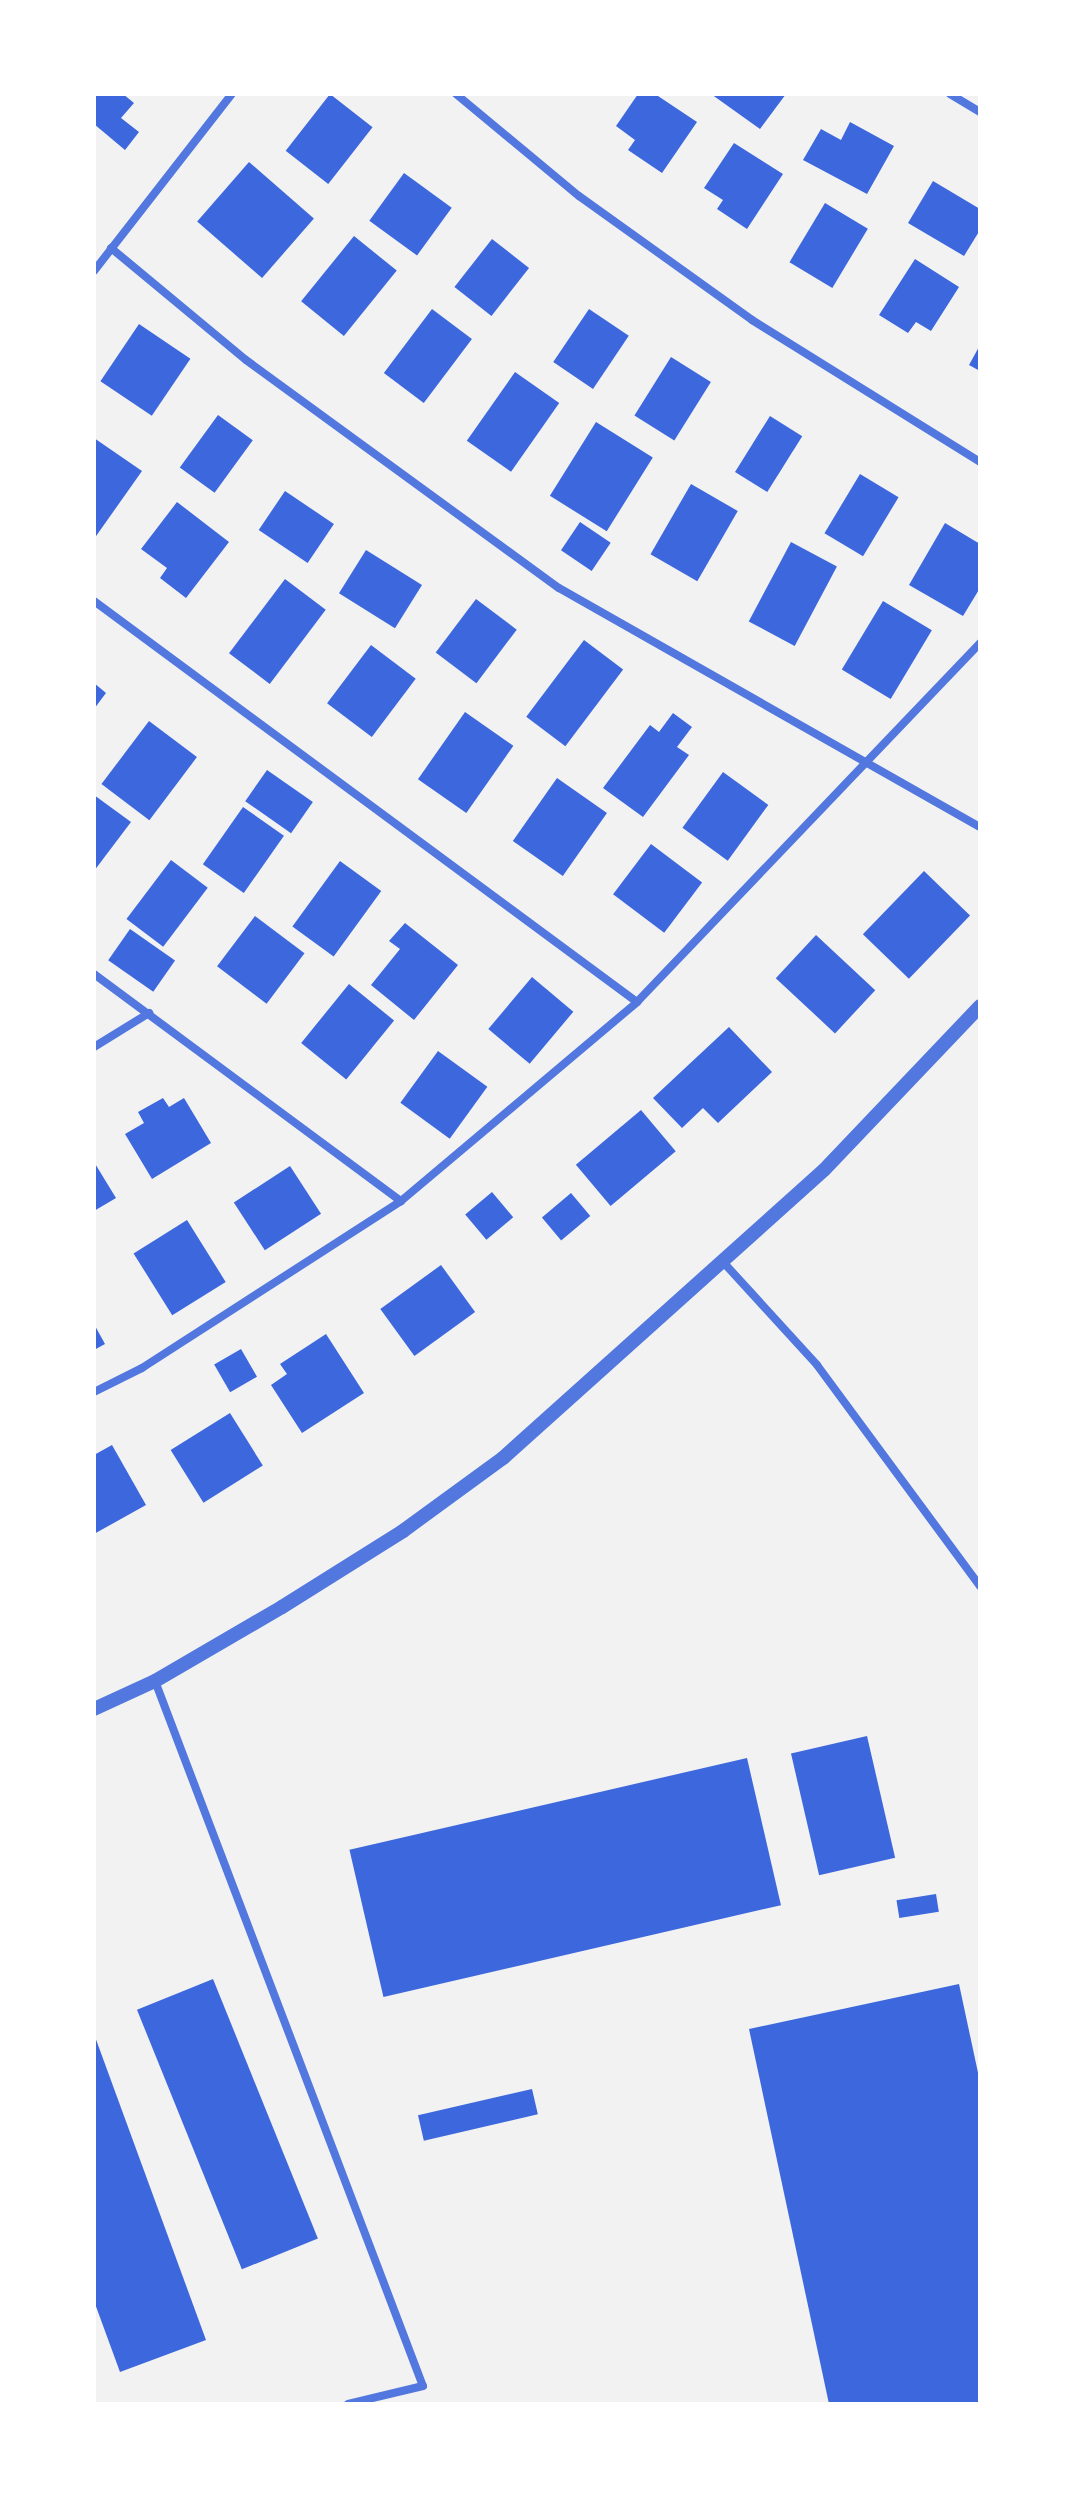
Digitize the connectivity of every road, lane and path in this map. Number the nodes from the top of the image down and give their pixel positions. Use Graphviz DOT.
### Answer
graph roads {
  1 [pos="232,94"];
  2 [pos="456,94"];
  3 [pos="950,94"];
  4 [pos="980,112"];
  5 [pos="111,248"];
  6 [pos="94,271"];
  7 [pos="980,462"];
  8 [pos="94,601"];
  9 [pos="980,643"];
  10 [pos="867,761"];
  11 [pos="980,827"];
  12 [pos="94,974"];
  13 [pos="637,1002"];
  14 [pos="980,1006"];
  15 [pos="149,1013"];
  16 [pos="94,1047"];
  17 [pos="401,1201"];
  18 [pos="724,1263"];
  19 [pos="94,1392"];
  20 [pos="980,1586"];
  21 [pos="155,1681"];
  22 [pos="94,1709"];
  23 [pos="348,2404"];
  1 -- 5 [label="street"];
  2 -- 7 [label="street"];
  3 -- 4 [label="street"];
  5 -- 6 [label="street"];
  5 -- 10 [label="street"];
  8 -- 13 [label="street"];
  9 -- 10 [label="street"];
  10 -- 11 [label="street"];
  10 -- 13 [label="street"];
  12 -- 15 [label="street"];
  13 -- 17 [label="street"];
  14 -- 18 [label="street"];
  15 -- 16 [label="street"];
  15 -- 17 [label="street"];
  17 -- 19 [label="street"];
  18 -- 20 [label="street"];
  18 -- 21 [label="street"];
  21 -- 22 [label="street"];
  21 -- 23 [label="street"];
}
